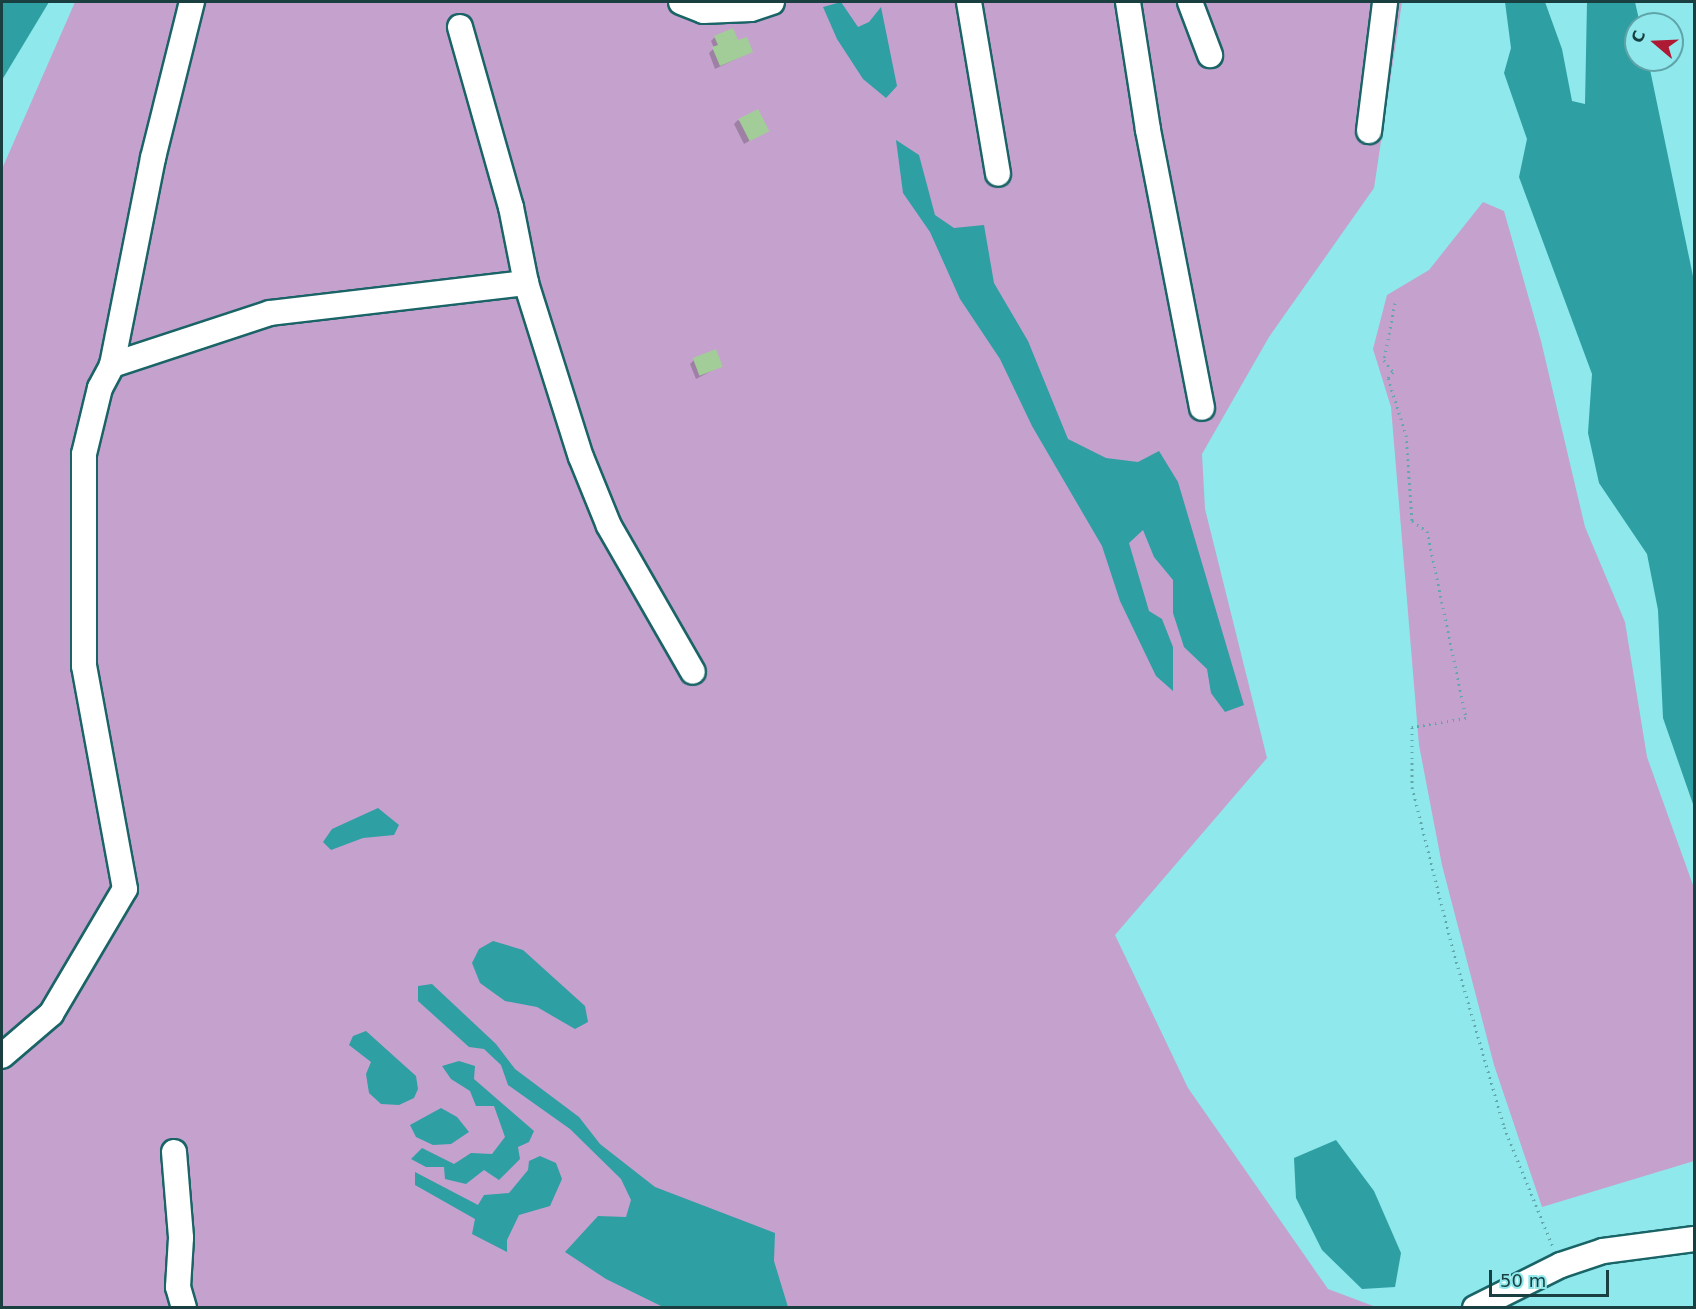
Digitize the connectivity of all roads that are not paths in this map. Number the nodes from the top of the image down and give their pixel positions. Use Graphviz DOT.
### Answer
graph roads {
  1 [pos="192,2"];
  2 [pos="681,2"];
  3 [pos="772,2"];
  4 [pos="969,2"];
  5 [pos="1128,2"];
  6 [pos="1190,2"];
  7 [pos="1384,2"];
  8 [pos="460,27"];
  9 [pos="1210,55"];
  10 [pos="1369,131"];
  11 [pos="998,174"];
  12 [pos="526,283"];
  13 [pos="112,365"];
  14 [pos="1202,408"];
  15 [pos="693,672"];
  16 [pos="2,1056"];
  17 [pos="174,1152"];
  18 [pos="1695,1239"];
  19 [pos="184,1308"];
  20 [pos="1475,1308"];
  1 -- 13 [label="street"];
  2 -- 3 [label="street"];
  4 -- 11 [label="street"];
  5 -- 14 [label="street"];
  6 -- 9 [label="street"];
  7 -- 10 [label="street"];
  8 -- 12 [label="street"];
  12 -- 13 [label="street"];
  12 -- 15 [label="street"];
  13 -- 16 [label="street"];
  17 -- 19 [label="street"];
  18 -- 20 [label="street"];
}
